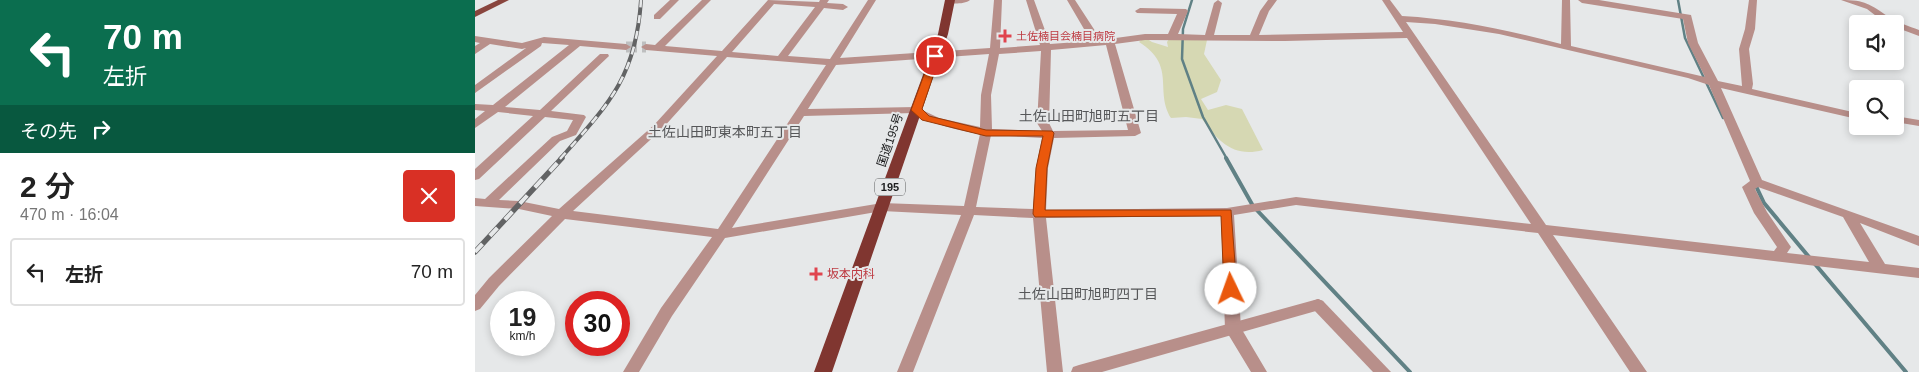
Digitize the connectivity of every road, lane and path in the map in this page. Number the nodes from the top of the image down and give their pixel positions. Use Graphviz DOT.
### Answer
graph roads {
  1 [pos="505,0"];
  2 [pos="675,0"];
  3 [pos="707,0"];
  4 [pos="872,0"];
  5 [pos="966,0"];
  6 [pos="998,0"];
  7 [pos="1030,0"];
  8 [pos="1071,0"];
  9 [pos="1273,0"];
  10 [pos="1386,0"];
  11 [pos="1566,0"];
  12 [pos="1582,0"];
  13 [pos="1753,0"];
  14 [pos="1845,0"];
  15 [pos="773,1"];
  16 [pos="950,1"];
  17 [pos="823,3"];
  18 [pos="1218,3"];
  19 [pos="843,7"];
  20 [pos="1140,11"];
  21 [pos="475,14"];
  22 [pos="657,16"];
  23 [pos="1399,19"];
  24 [pos="1919,33"];
  25 [pos="1411,35"];
  26 [pos="1173,36"];
  27 [pos="1214,37"];
  28 [pos="1253,38"];
  29 [pos="475,39"];
  30 [pos="544,40"];
  31 [pos="487,42"];
  32 [pos="1097,42"];
  33 [pos="1110,42"];
  34 [pos="578,43"];
  35 [pos="626,47"];
  36 [pos="1046,47"];
  37 [pos="1566,48"];
  38 [pos="475,51"];
  39 [pos="995,51"];
  40 [pos="725,55"];
  41 [pos="604,56"];
  42 [pos="935,56"];
  43 [pos="781,59"];
  44 [pos="833,62"];
  45 [pos="1713,83"];
  46 [pos="475,90"];
  47 [pos="1746,90"];
  48 [pos="475,107"];
  49 [pos="494,109"];
  50 [pos="916,110"];
  51 [pos="541,113"];
  52 [pos="799,113"];
  53 [pos="1849,114"];
  54 [pos="1904,120"];
  55 [pos="1919,123"];
  56 [pos="475,125"];
  57 [pos="986,133"];
  58 [pos="1049,133"];
  59 [pos="475,176"];
  60 [pos="1752,185"];
  61 [pos="479,202"];
  62 [pos="883,208"];
  63 [pos="969,211"];
  64 [pos="1227,212"];
  65 [pos="562,214"];
  66 [pos="1039,214"];
  67 [pos="1848,214"];
  68 [pos="1543,229"];
  69 [pos="721,234"];
  70 [pos="1919,241"];
  71 [pos="1777,257"];
  72 [pos="1881,269"];
  73 [pos="1919,273"];
  74 [pos="475,305"];
  75 [pos="1233,329"];
  76 [pos="631,372"];
  77 [pos="823,372"];
  78 [pos="905,372"];
  79 [pos="1055,372"];
  80 [pos="1079,372"];
  81 [pos="1259,372"];
  82 [pos="1383,372"];
  83 [pos="1639,372"];
  1 -- 21 [label="main road"];
  2 -- 22 [label="street"];
  3 -- 40 [label="street"];
  4 -- 44 [label="street"];
  5 -- 16 [label="street"];
  6 -- 39 [label="street"];
  7 -- 36 [label="street"];
  8 -- 32 [label="street"];
  9 -- 28 [label="street"];
  10 -- 23 [label="street"];
  11 -- 37 [label="street"];
  12 -- 45 [label="street"];
  13 -- 47 [label="street"];
  14 -- 24 [label="street"];
  15 -- 17 [label="street"];
  15 -- 40 [label="street"];
  16 -- 42 [label="highway, 国道195号 / 195"];
  17 -- 19 [label="street"];
  17 -- 43 [label="street"];
  18 -- 27 [label="street"];
  20 -- 26 [label="street"];
  23 -- 25 [label="street"];
  23 -- 37 [label="street"];
  25 -- 28 [label="street"];
  25 -- 68 [label="street"];
  26 -- 27 [label="street"];
  26 -- 33 [label="street"];
  27 -- 28 [label="street"];
  29 -- 31 [label="street"];
  30 -- 31 [label="street"];
  30 -- 34 [label="street"];
  30 -- 46 [label="street"];
  31 -- 38 [label="street"];
  32 -- 33 [label="street"];
  32 -- 36 [label="street"];
  33 -- 58 [label="street"];
  34 -- 35 [label="street"];
  34 -- 49 [label="street"];
  36 -- 39 [label="street"];
  36 -- 58 [label="street"];
  37 -- 45 [label="street"];
  39 -- 42 [label="street"];
  39 -- 57 [label="street"];
  40 -- 43 [label="street"];
  40 -- 65 [label="street"];
  41 -- 51 [label="street"];
  42 -- 44 [label="street"];
  42 -- 50 [label="highway, 国道195号 / 195"];
  43 -- 44 [label="street"];
  44 -- 52 [label="street"];
  45 -- 47 [label="street"];
  45 -- 60 [label="street"];
  47 -- 53 [label="street"];
  48 -- 49 [label="street"];
  49 -- 51 [label="street"];
  49 -- 56 [label="street"];
  50 -- 52 [label="street"];
  50 -- 57 [label="street"];
  50 -- 62 [label="highway, 国道195号 / 195"];
  51 -- 59 [label="street"];
  51 -- 61 [label="street"];
  52 -- 69 [label="street"];
  54 -- 55 [label="street"];
  57 -- 58 [label="street"];
  57 -- 63 [label="street"];
  58 -- 66 [label="street"];
  60 -- 67 [label="street"];
  60 -- 71 [label="street"];
  61 -- 65 [label="street"];
  62 -- 63 [label="street"];
  62 -- 69 [label="street"];
  62 -- 77 [label="highway, 国道195号 / 195"];
  63 -- 66 [label="street"];
  63 -- 78 [label="street"];
  64 -- 66 [label="street"];
  64 -- 68 [label="street"];
  64 -- 75 [label="street"];
  65 -- 69 [label="street"];
  65 -- 74 [label="street"];
  66 -- 79 [label="street"];
  67 -- 70 [label="street"];
  67 -- 72 [label="street"];
  68 -- 71 [label="street"];
  68 -- 83 [label="street"];
  69 -- 76 [label="street"];
  71 -- 72 [label="street"];
  72 -- 73 [label="street"];
  75 -- 80 [label="street"];
  75 -- 81 [label="street"];
  75 -- 82 [label="street"];
}
